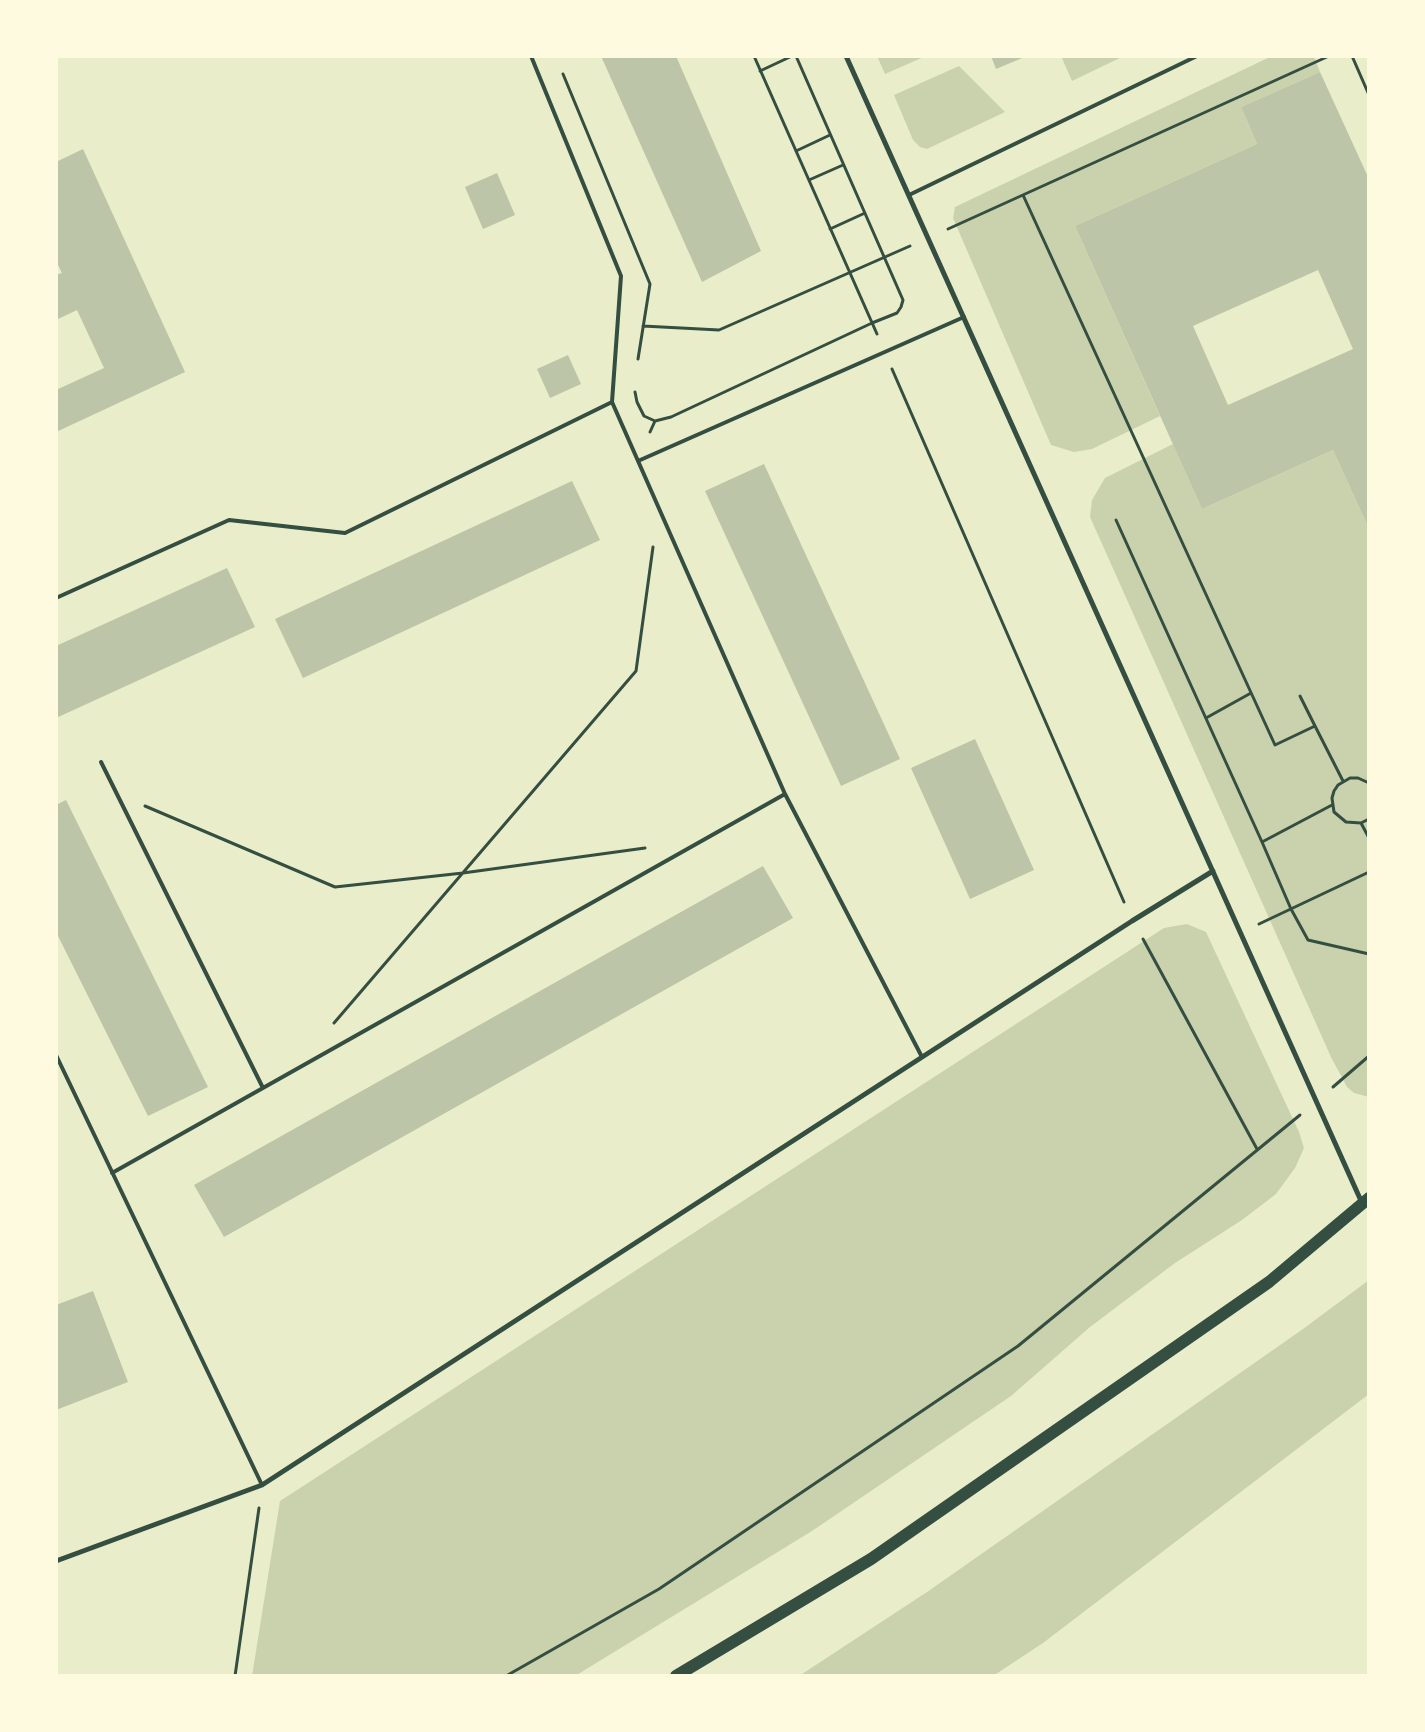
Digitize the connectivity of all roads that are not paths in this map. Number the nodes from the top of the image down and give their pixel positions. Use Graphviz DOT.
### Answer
graph roads {
  1 [pos="531,56"];
  2 [pos="846,56"];
  3 [pos="1197,56"];
  4 [pos="909,195"];
  5 [pos="964,318"];
  6 [pos="612,402"];
  7 [pos="638,461"];
  8 [pos="56,598"];
  9 [pos="101,762"];
  10 [pos="785,794"];
  11 [pos="1213,871"];
  12 [pos="56,1055"];
  13 [pos="922,1057"];
  14 [pos="263,1088"];
  15 [pos="112,1173"];
  16 [pos="1366,1200"];
  17 [pos="262,1485"];
  18 [pos="56,1561"];
  19 [pos="676,1676"];
  1 -- 6 [label="lane"];
  2 -- 4 [label="street"];
  3 -- 4 [label="lane"];
  4 -- 5 [label="street"];
  5 -- 7 [label="lane"];
  5 -- 11 [label="street"];
  6 -- 7 [label="lane"];
  6 -- 8 [label="lane"];
  7 -- 10 [label="lane"];
  9 -- 14 [label="lane"];
  10 -- 13 [label="lane"];
  10 -- 14 [label="lane"];
  11 -- 13 [label="street"];
  11 -- 16 [label="street"];
  12 -- 15 [label="lane"];
  13 -- 17 [label="street"];
  14 -- 15 [label="lane"];
  15 -- 17 [label="lane"];
  16 -- 19 [label="main road"];
  17 -- 18 [label="street"];
}
